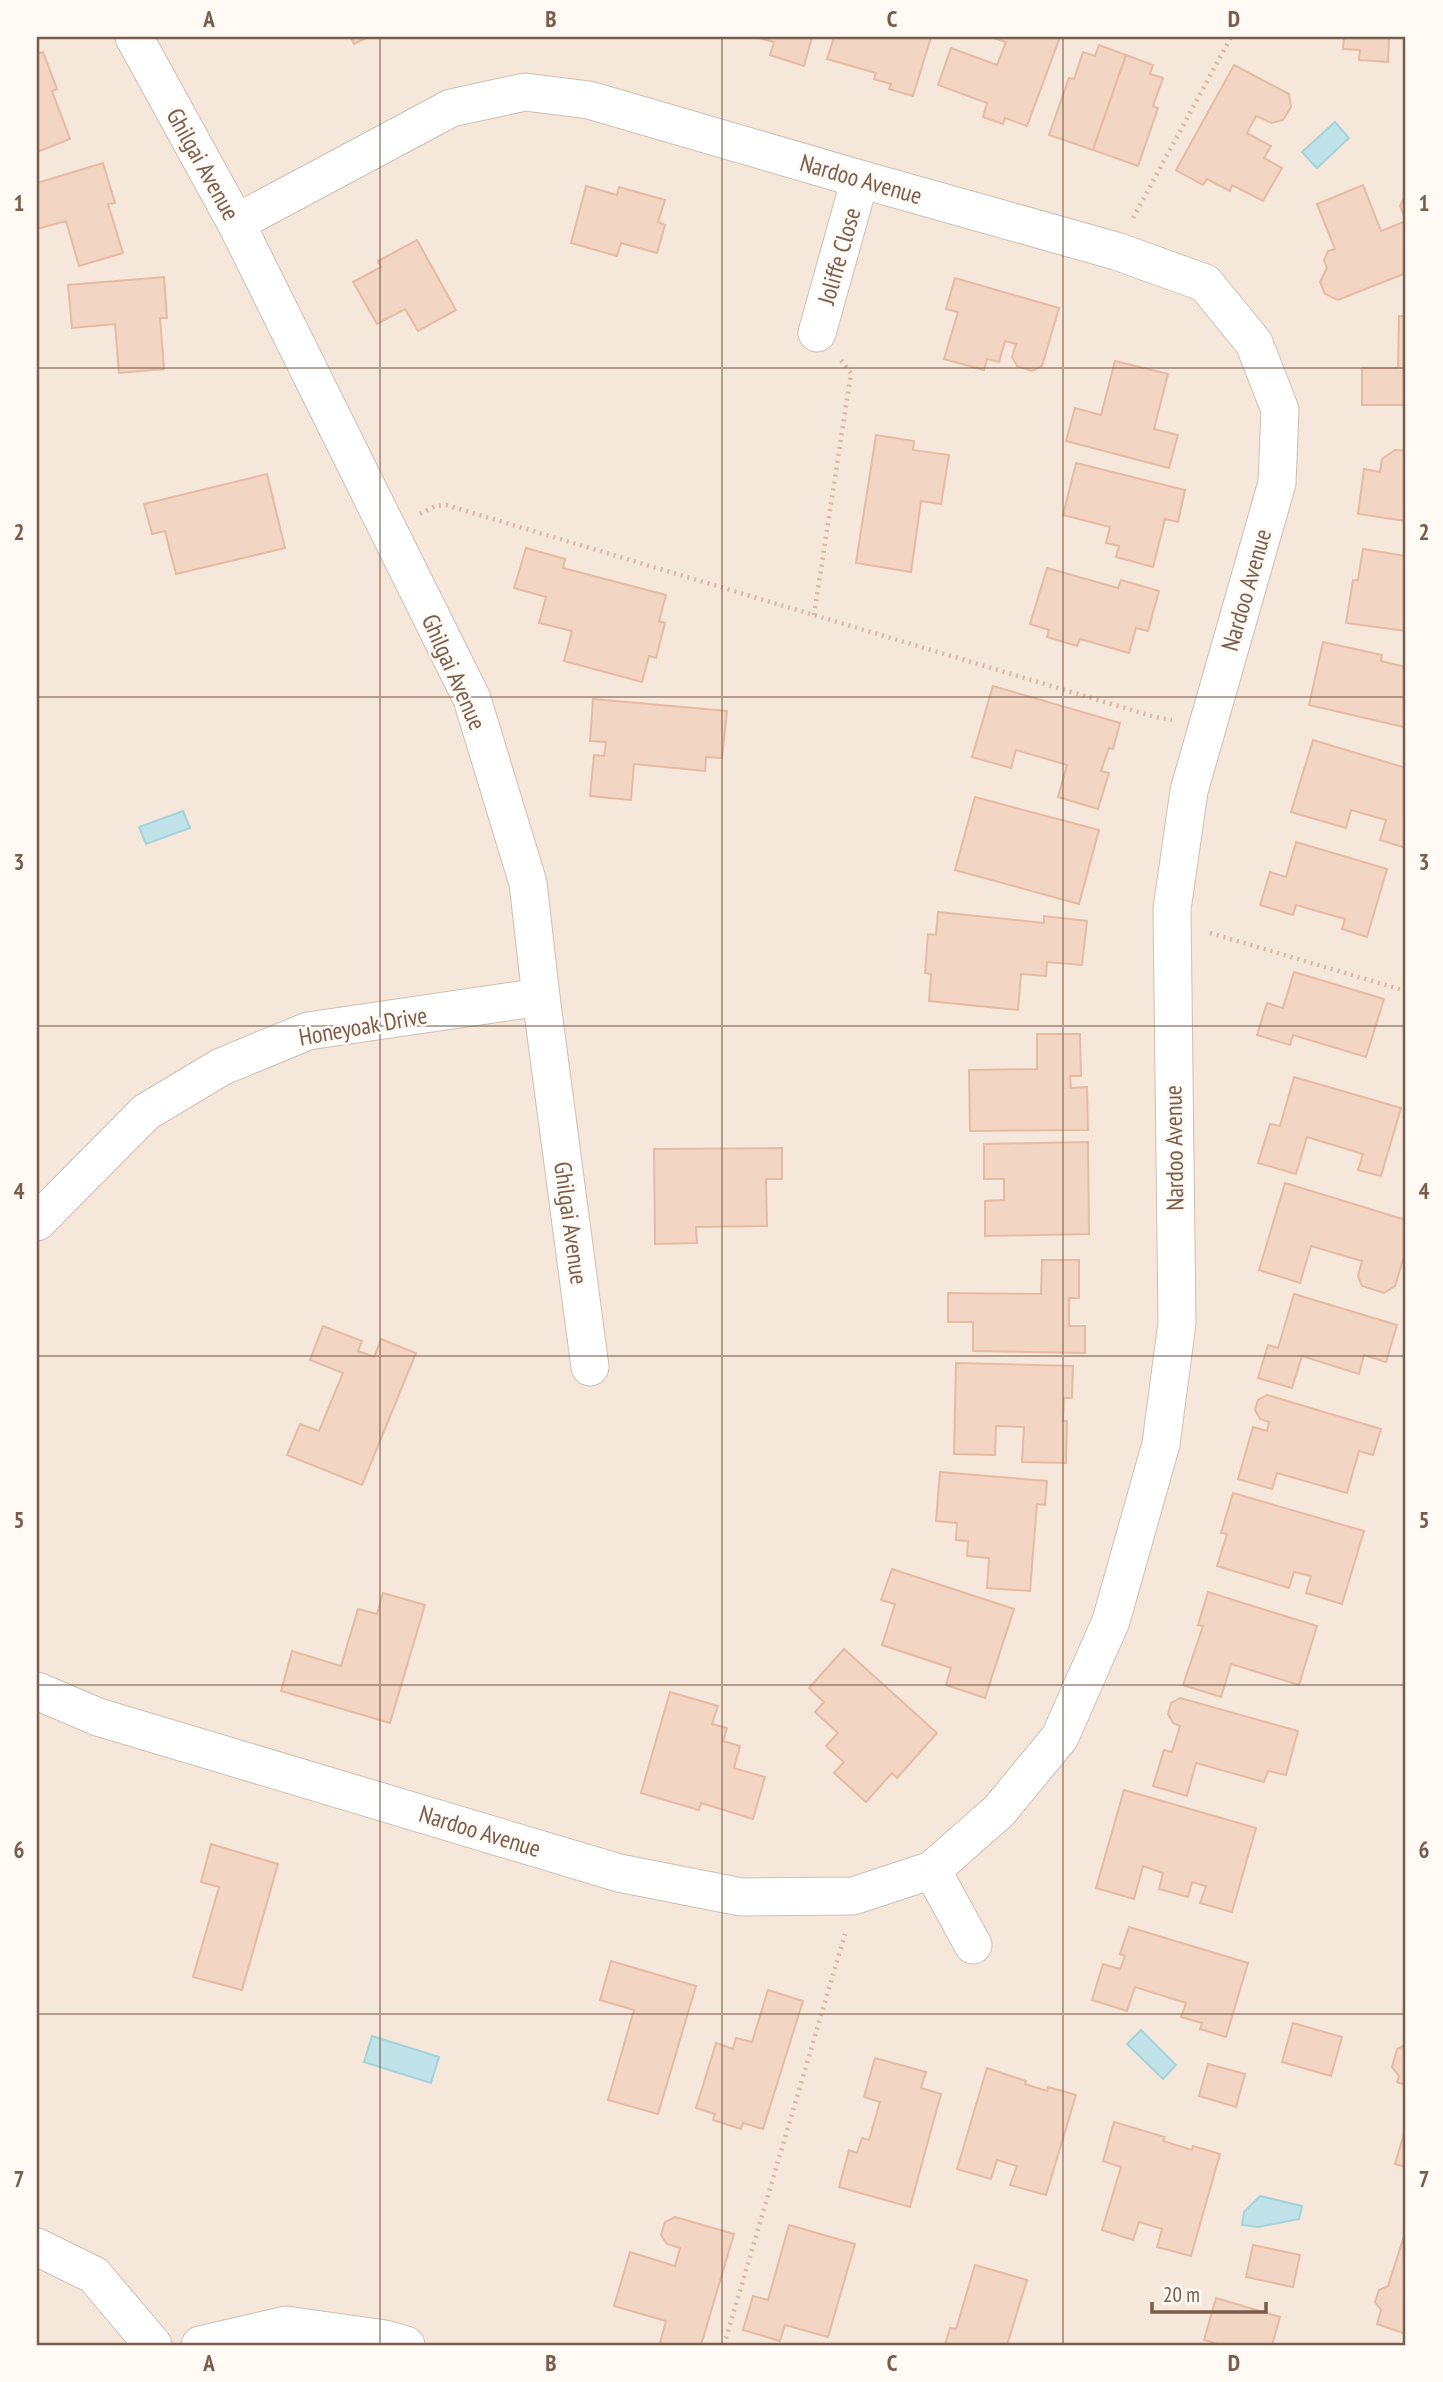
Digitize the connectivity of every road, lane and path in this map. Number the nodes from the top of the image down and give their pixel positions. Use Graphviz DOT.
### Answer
graph roads {
  1 [pos="134,37"];
  2 [pos="1231,37"];
  3 [pos="860,179"];
  4 [pos="236,223"];
  5 [pos="1116,251"];
  6 [pos="817,333"];
  7 [pos="389,533"];
  8 [pos="814,615"];
  9 [pos="1207,726"];
  10 [pos="1172,909"];
  11 [pos="1406,991"];
  12 [pos="541,998"];
  13 [pos="37,1222"];
  14 [pos="590,1367"];
  15 [pos="37,1691"];
  16 [pos="932,1870"];
  17 [pos="853,1896"];
  18 [pos="973,1945"];
  19 [pos="37,2247"];
  20 [pos="153,2345"];
  21 [pos="200,2345"];
  22 [pos="406,2345"];
  23 [pos="724,2345"];
  1 -- 4 [label="street, Ghilgai Avenue"];
  2 -- 5 [label="path"];
  3 -- 4 [label="street, Nardoo Avenue"];
  3 -- 5 [label="street, Nardoo Avenue"];
  3 -- 6 [label="street, Joliffe Close"];
  4 -- 7 [label="street, Ghilgai Avenue"];
  5 -- 9 [label="street, Nardoo Avenue"];
  6 -- 8 [label="path"];
  7 -- 8 [label="path"];
  7 -- 12 [label="street, Ghilgai Avenue"];
  8 -- 9 [label="path"];
  9 -- 10 [label="street, Nardoo Avenue"];
  10 -- 11 [label="path"];
  10 -- 16 [label="street, Nardoo Avenue"];
  12 -- 13 [label="street, Honeyoak Drive"];
  12 -- 14 [label="street, Ghilgai Avenue"];
  15 -- 17 [label="street, Nardoo Avenue"];
  16 -- 17 [label="street, Nardoo Avenue"];
  16 -- 18 [label="street"];
  17 -- 23 [label="path"];
  19 -- 20 [label="street"];
  21 -- 22 [label="street"];
}
